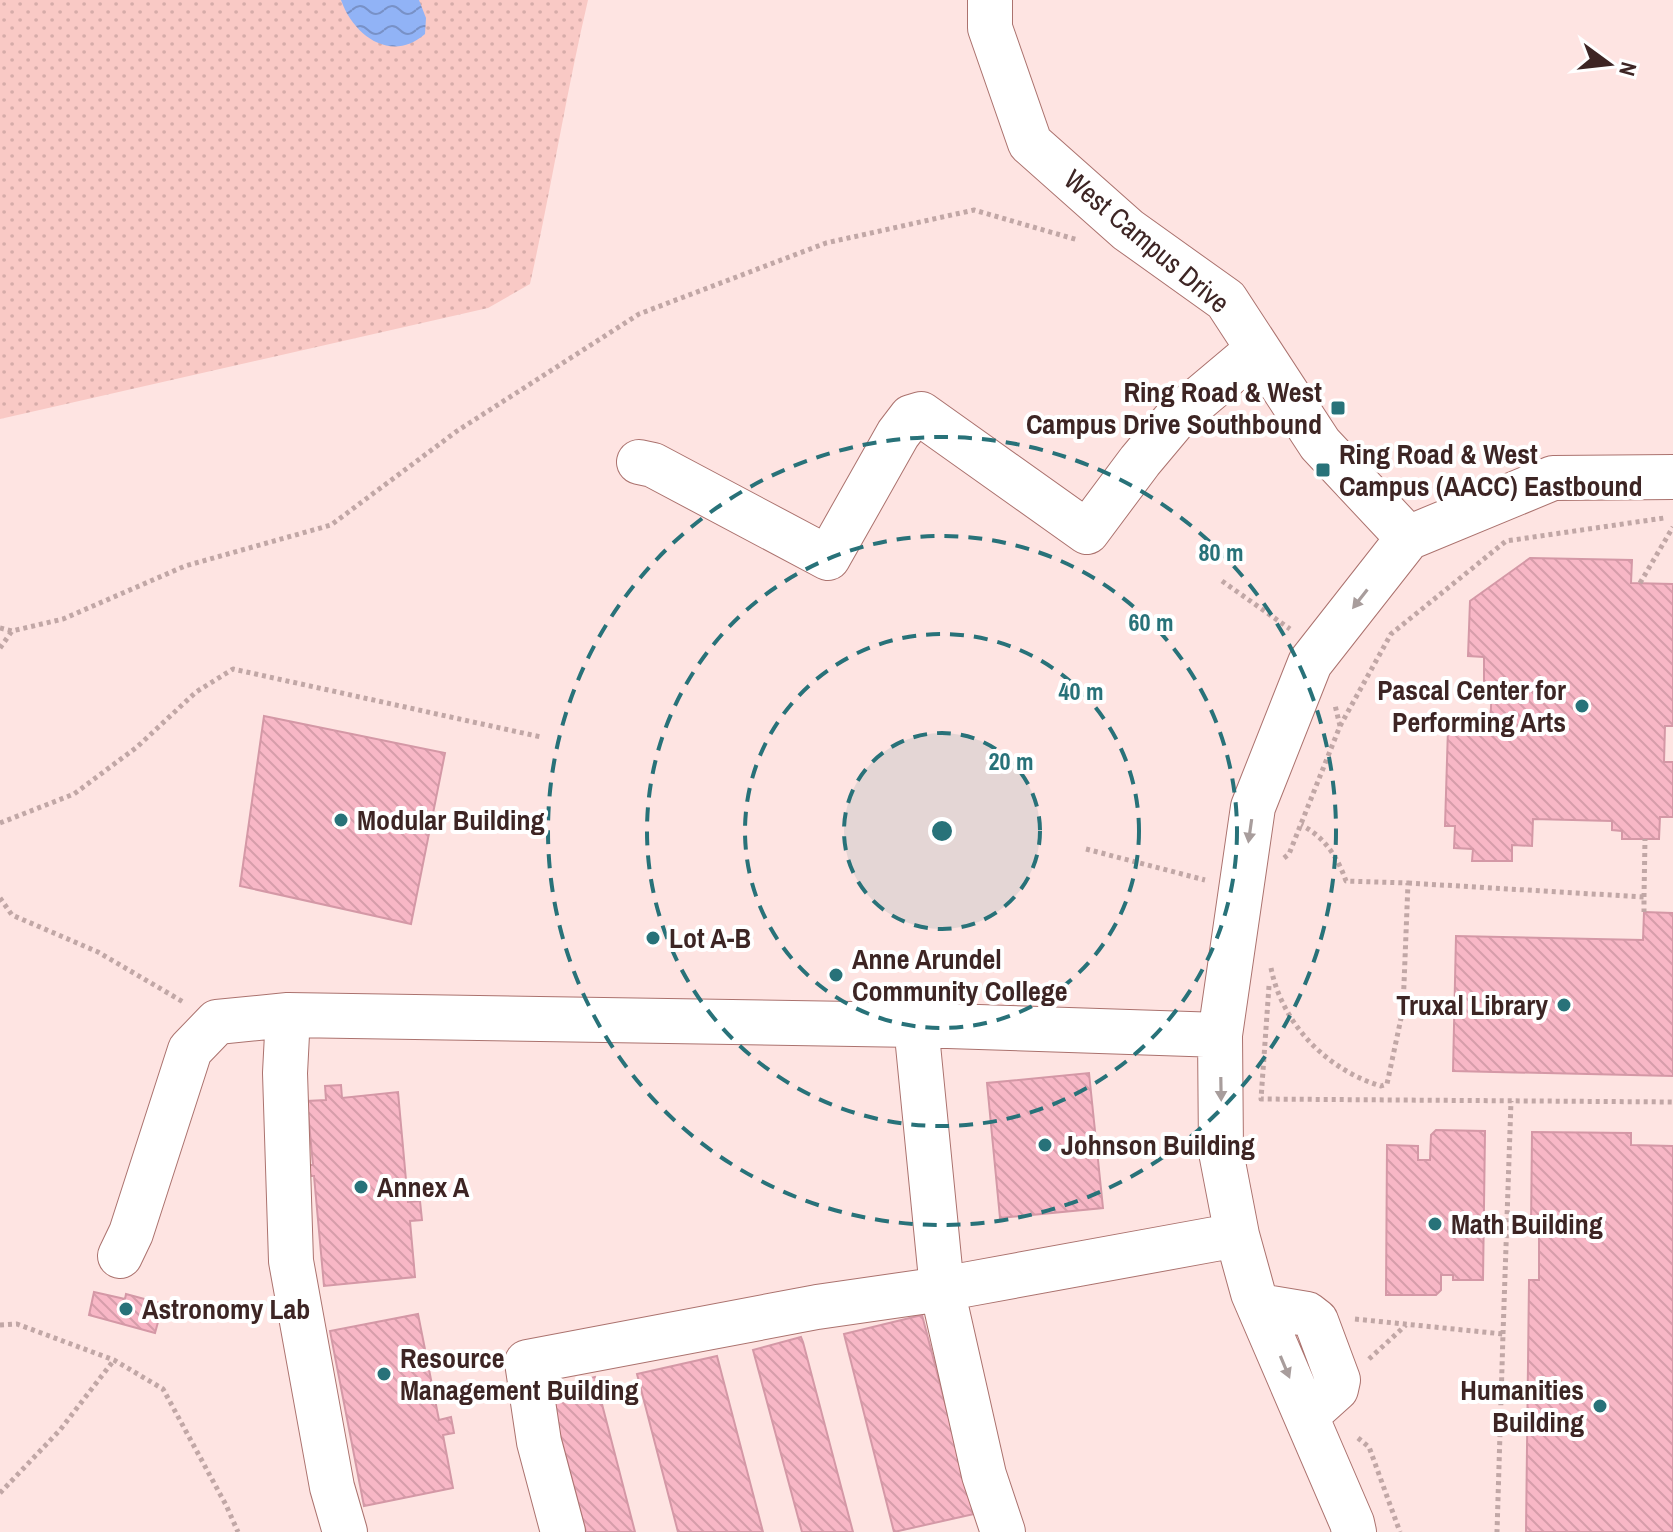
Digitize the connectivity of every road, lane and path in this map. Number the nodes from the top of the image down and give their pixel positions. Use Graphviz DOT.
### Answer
graph roads {
  1 [pos="990,0"];
  2 [pos="1128,230"];
  3 [pos="1258,349"];
  4 [pos="639,462"];
  5 [pos="1673,477"];
  6 [pos="1673,517"];
  7 [pos="1673,527"];
  8 [pos="1408,538"];
  9 [pos="1222,581"];
  10 [pos="1640,583"];
  11 [pos="0,628"];
  12 [pos="12,631"];
  13 [pos="0,648"];
  14 [pos="1317,654"];
  15 [pos="1340,726"];
  16 [pos="541,737"];
  17 [pos="0,823"];
  18 [pos="1301,825"];
  19 [pos="1645,839"];
  20 [pos="1086,849"];
  21 [pos="1258,878"];
  22 [pos="1408,883"];
  23 [pos="1644,897"];
  24 [pos="0,898"];
  25 [pos="1644,912"];
  26 [pos="1269,957"];
  27 [pos="1272,974"];
  28 [pos="288,1015"];
  29 [pos="217,1022"];
  30 [pos="916,1025"];
  31 [pos="1220,1035"];
  32 [pos="1381,1086"];
  33 [pos="1380,1100"];
  34 [pos="1511,1101"];
  35 [pos="1673,1102"];
  36 [pos="1237,1235"];
  37 [pos="120,1256"];
  38 [pos="942,1289"];
  39 [pos="1259,1306"];
  40 [pos="1307,1314"];
  41 [pos="0,1325"];
  42 [pos="1503,1334"];
  43 [pos="114,1360"];
  44 [pos="1306,1416"];
  45 [pos="0,1493"];
  46 [pos="238,1532"];
  47 [pos="345,1532"];
  48 [pos="563,1532"];
  49 [pos="1003,1532"];
  50 [pos="1354,1532"];
  51 [pos="1497,1532"];
  1 -- 2 [label="street, West Campus Drive"];
  2 -- 3 [label="street, West Campus Drive"];
  2 -- 12 [label="path"];
  3 -- 4 [label="street"];
  3 -- 8 [label="street, West Campus Drive"];
  5 -- 8 [label="street"];
  6 -- 15 [label="path"];
  7 -- 10 [label="path"];
  8 -- 14 [label="street, one-way"];
  9 -- 14 [label="path"];
  11 -- 12 [label="path"];
  12 -- 13 [label="path"];
  14 -- 15 [label="path"];
  14 -- 21 [label="street, one-way"];
  15 -- 18 [label="path"];
  16 -- 17 [label="path"];
  18 -- 21 [label="path"];
  18 -- 22 [label="path"];
  19 -- 23 [label="path"];
  20 -- 21 [label="path"];
  21 -- 31 [label="street"];
  22 -- 23 [label="path"];
  22 -- 32 [label="path"];
  23 -- 25 [label="path"];
  24 -- 29 [label="path"];
  26 -- 27 [label="path"];
  27 -- 32 [label="path"];
  27 -- 33 [label="path"];
  28 -- 29 [label="street"];
  28 -- 30 [label="street"];
  28 -- 47 [label="street"];
  29 -- 37 [label="street"];
  30 -- 31 [label="street"];
  30 -- 38 [label="street"];
  31 -- 36 [label="street, one-way"];
  32 -- 33 [label="path"];
  33 -- 34 [label="path"];
  34 -- 35 [label="path"];
  34 -- 42 [label="path"];
  36 -- 38 [label="street"];
  36 -- 39 [label="street"];
  38 -- 48 [label="street"];
  38 -- 49 [label="street"];
  39 -- 40 [label="street"];
  39 -- 44 [label="street, one-way"];
  40 -- 42 [label="path"];
  40 -- 44 [label="street"];
  41 -- 43 [label="path"];
  42 -- 51 [label="path"];
  43 -- 45 [label="path"];
  43 -- 46 [label="path"];
  44 -- 50 [label="street"];
}
